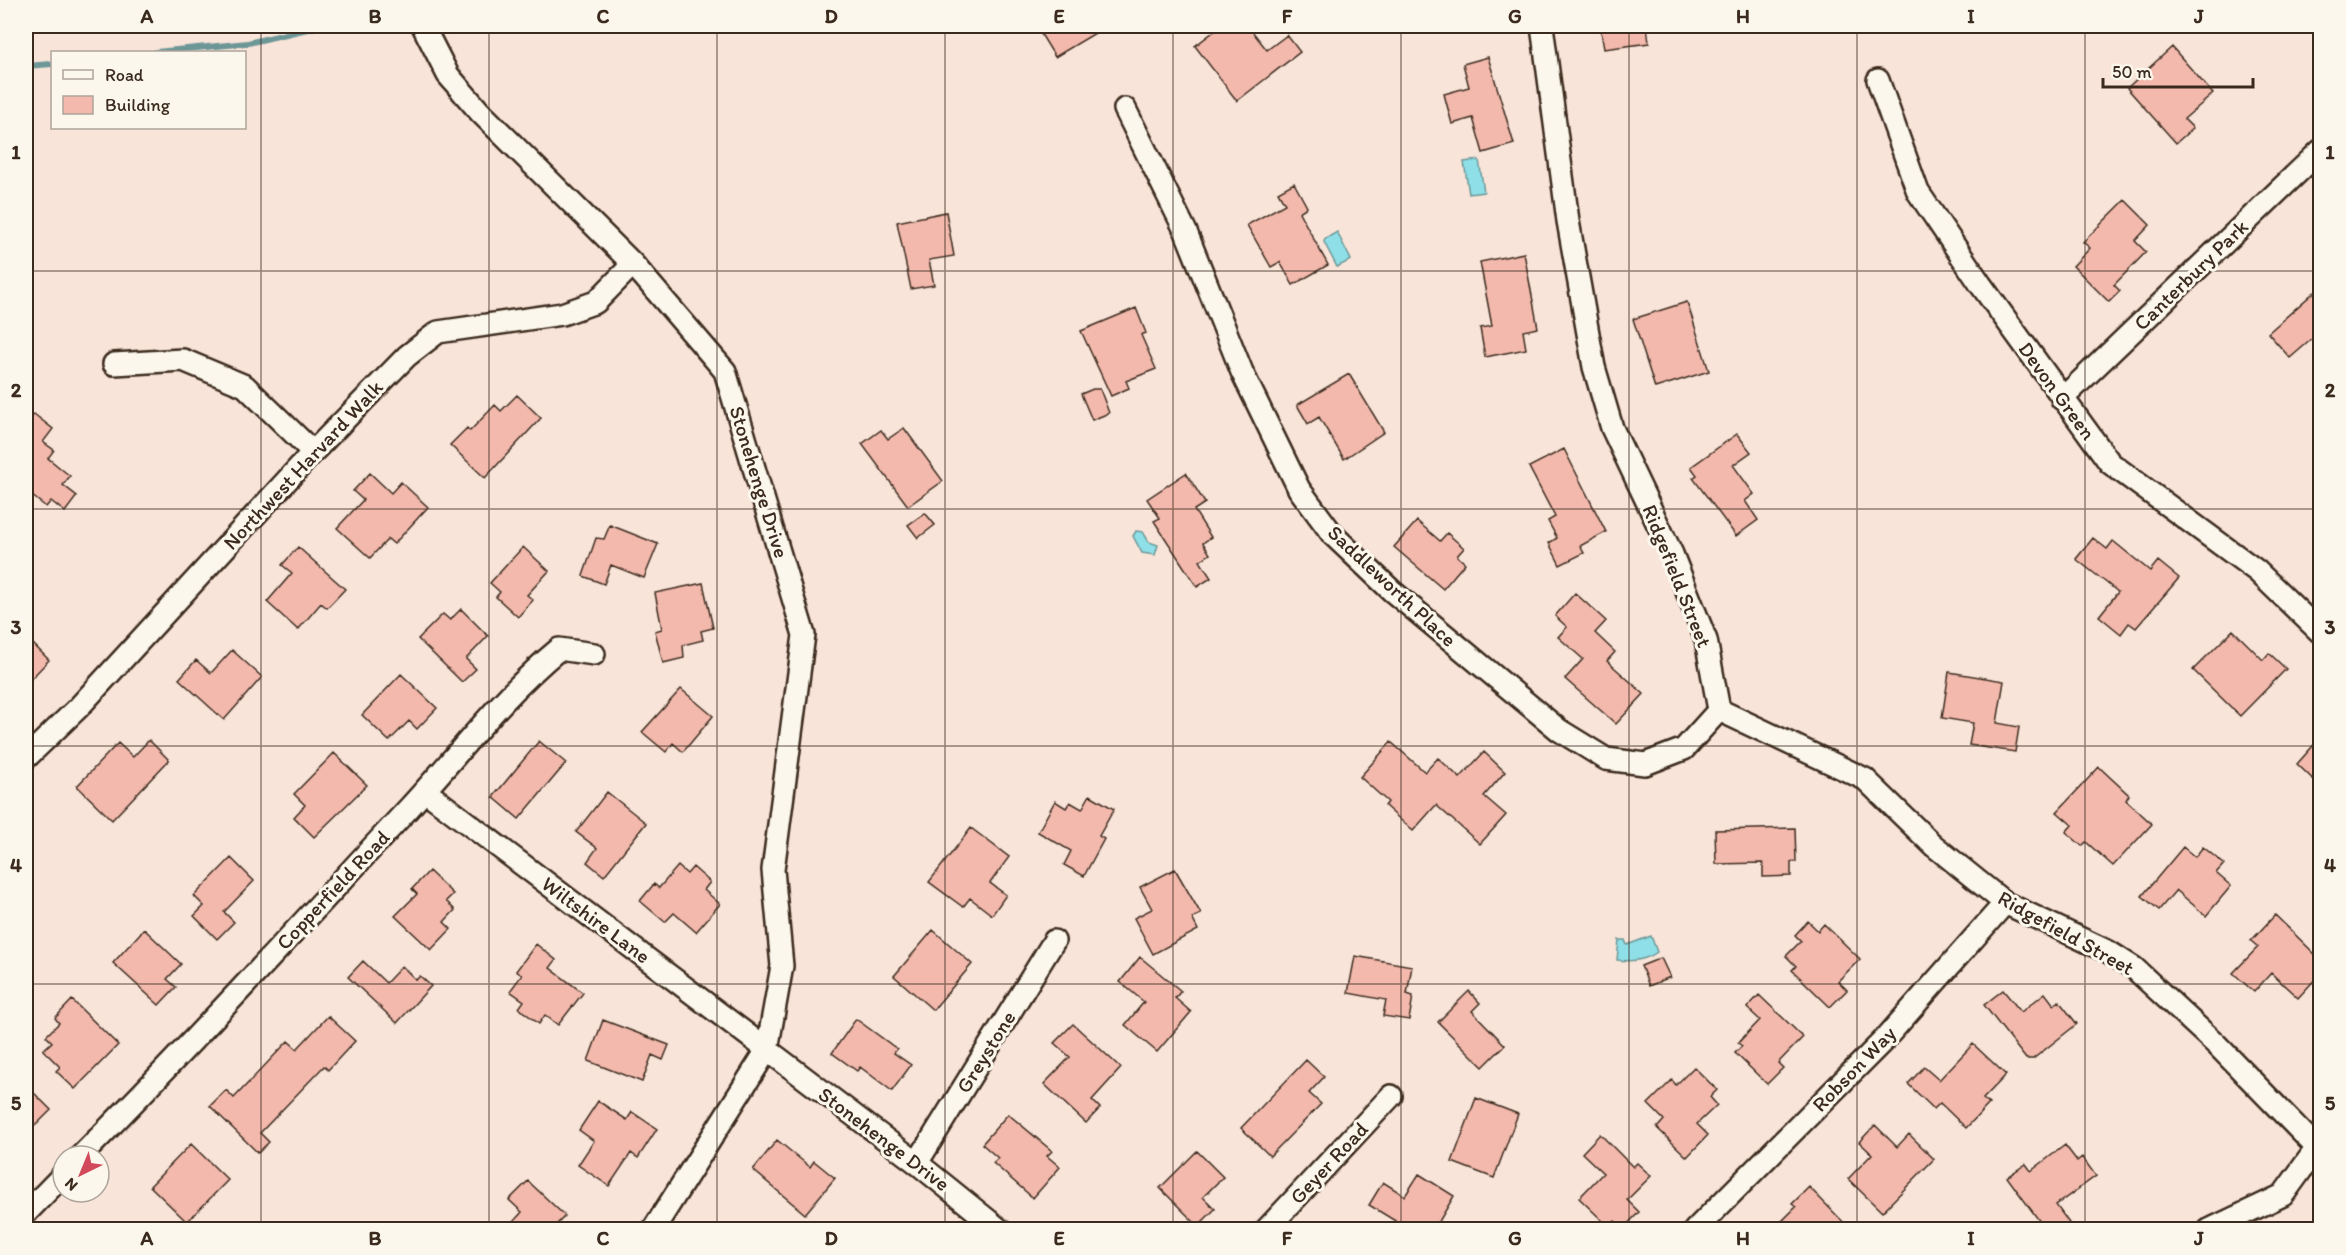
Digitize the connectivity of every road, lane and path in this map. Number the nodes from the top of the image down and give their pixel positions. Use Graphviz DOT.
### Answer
graph roads {
  1 [pos="423,26"];
  2 [pos="1542,26"];
  3 [pos="1878,80"];
  4 [pos="1125,109"];
  5 [pos="2320,151"];
  6 [pos="633,264"];
  7 [pos="114,364"];
  8 [pos="2062,399"];
  9 [pos="313,452"];
  10 [pos="2320,632"];
  11 [pos="594,654"];
  12 [pos="1719,710"];
  13 [pos="26,758"];
  14 [pos="425,791"];
  15 [pos="2005,903"];
  16 [pos="1054,941"];
  17 [pos="767,1050"];
  18 [pos="1391,1096"];
  19 [pos="93,1144"];
  20 [pos="2319,1149"];
  21 [pos="917,1163"];
  22 [pos="51,1187"];
  23 [pos="26,1213"];
  24 [pos="653,1230"];
  25 [pos="1000,1230"];
  26 [pos="1266,1230"];
  27 [pos="1695,1230"];
  28 [pos="2209,1230"];
  1 -- 6 [label="street, Stonehenge Drive"];
  2 -- 12 [label="street, Ridgefield Street"];
  3 -- 8 [label="street, Devon Green"];
  4 -- 12 [label="street, Saddleworth Place"];
  5 -- 8 [label="street, Canterbury Park"];
  6 -- 9 [label="street, Northwest Harvard Walk"];
  6 -- 17 [label="street, Stonehenge Drive"];
  7 -- 9 [label="street"];
  8 -- 10 [label="street, Devon Green"];
  9 -- 13 [label="street, Northwest Harvard Walk"];
  11 -- 14 [label="street, Copperfield Road"];
  12 -- 15 [label="street, Ridgefield Street"];
  14 -- 17 [label="street, Wiltshire Lane"];
  14 -- 19 [label="street, Copperfield Road"];
  15 -- 20 [label="street, Ridgefield Street"];
  15 -- 27 [label="street, Robson Way"];
  16 -- 21 [label="street, Greystone"];
  17 -- 21 [label="street, Stonehenge Drive"];
  17 -- 24 [label="street, Stonehenge Drive"];
  18 -- 26 [label="street, Geyer Road"];
  20 -- 28 [label="street"];
  21 -- 25 [label="street, Stonehenge Drive"];
  22 -- 23 [label="street"];
}
